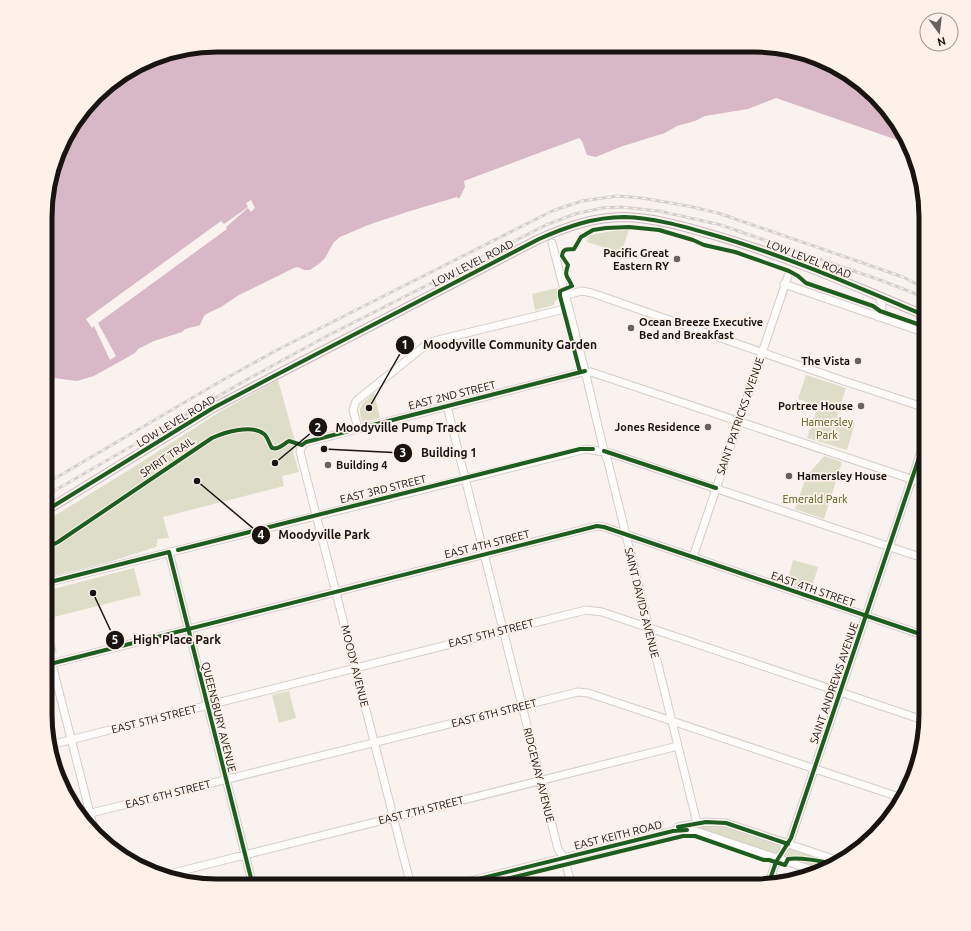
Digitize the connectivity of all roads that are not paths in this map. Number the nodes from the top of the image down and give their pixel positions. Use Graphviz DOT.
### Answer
graph roads {
  1 [pos="552,243"];
  2 [pos="788,276"];
  3 [pos="784,284"];
  4 [pos="566,295"];
  5 [pos="879,296"];
  6 [pos="569,308"];
  7 [pos="919,313"];
  8 [pos="878,317"];
  9 [pos="919,331"];
  10 [pos="762,353"];
  11 [pos="585,371"];
  12 [pos="447,406"];
  13 [pos="919,406"];
  14 [pos="738,421"];
  15 [pos="358,428"];
  16 [pos="302,446"];
  17 [pos="604,451"];
  18 [pos="919,458"];
  19 [pos="465,478"];
  20 [pos="912,479"];
  21 [pos="919,482"];
  22 [pos="716,488"];
  23 [pos="52,506"];
  24 [pos="317,515"];
  25 [pos="625,534"];
  26 [pos="890,547"];
  27 [pos="169,552"];
  28 [pos="484,554"];
  29 [pos="693,557"];
  30 [pos="919,557"];
  31 [pos="52,581"];
  32 [pos="336,592"];
  33 [pos="866,616"];
  34 [pos="649,628"];
  35 [pos="189,629"];
  36 [pos="503,631"];
  37 [pos="919,634"];
  38 [pos="52,664"];
  39 [pos="355,668"];
  40 [pos="52,675"];
  41 [pos="840,692"];
  42 [pos="207,705"];
  43 [pos="522,706"];
  44 [pos="919,719"];
  45 [pos="672,721"];
  46 [pos="71,740"];
  47 [pos="374,742"];
  48 [pos="55,744"];
  49 [pos="678,746"];
  50 [pos="814,769"];
  51 [pos="226,780"];
  52 [pos="541,780"];
  53 [pos="897,796"];
  54 [pos="90,814"];
  55 [pos="86,815"];
  56 [pos="393,817"];
  57 [pos="92,822"];
  58 [pos="697,823"];
  59 [pos="673,831"];
  60 [pos="788,844"];
  61 [pos="245,855"];
  62 [pos="564,858"];
  63 [pos="778,859"];
  64 [pos="833,859"];
  65 [pos="809,869"];
  66 [pos="174,873"];
  67 [pos="771,878"];
  68 [pos="251,879"];
  69 [pos="409,879"];
  70 [pos="478,879"];
  71 [pos="570,879"];
  1 -- 4 [label="street, SAINT DAVIDS AVENUE"];
  2 -- 3 [label="street, SAINT PATRICKS AVENUE"];
  3 -- 8 [label="street"];
  3 -- 10 [label="street, SAINT PATRICKS AVENUE"];
  4 -- 6 [label="street, SAINT DAVIDS AVENUE"];
  4 -- 10 [label="street"];
  5 -- 7 [label="main road, LOW LEVEL ROAD"];
  5 -- 8 [label="street"];
  5 -- 23 [label="main road, LOW LEVEL ROAD"];
  6 -- 11 [label="street, SAINT DAVIDS AVENUE"];
  6 -- 15 [label="street"];
  8 -- 9 [label="street"];
  10 -- 13 [label="street"];
  10 -- 14 [label="street, SAINT PATRICKS AVENUE"];
  11 -- 12 [label="street, EAST 2ND STREET"];
  11 -- 14 [label="street, EAST 2ND STREET"];
  11 -- 17 [label="street, SAINT DAVIDS AVENUE"];
  12 -- 15 [label="street, EAST 2ND STREET"];
  12 -- 19 [label="street, RIDGEWAY AVENUE"];
  14 -- 20 [label="street, EAST 2ND STREET"];
  14 -- 22 [label="street, SAINT PATRICKS AVENUE"];
  15 -- 16 [label="street, EAST 2ND STREET"];
  16 -- 24 [label="street, MOODY AVENUE"];
  17 -- 19 [label="street, EAST 3RD STREET"];
  17 -- 22 [label="street, EAST 3RD STREET"];
  17 -- 25 [label="street, SAINT DAVIDS AVENUE"];
  18 -- 20 [label="street, SAINT ANDREWS AVENUE"];
  19 -- 24 [label="street, EAST 3RD STREET"];
  19 -- 28 [label="street, RIDGEWAY AVENUE"];
  20 -- 21 [label="street, EAST 2ND STREET"];
  20 -- 26 [label="street, SAINT ANDREWS AVENUE"];
  22 -- 26 [label="street, EAST 3RD STREET"];
  22 -- 29 [label="street, SAINT PATRICKS AVENUE"];
  24 -- 27 [label="street, EAST 3RD STREET"];
  24 -- 32 [label="street, MOODY AVENUE"];
  25 -- 28 [label="street, EAST 4TH STREET"];
  25 -- 29 [label="street, EAST 4TH STREET"];
  25 -- 34 [label="street, SAINT DAVIDS AVENUE"];
  26 -- 30 [label="street, EAST 3RD STREET"];
  26 -- 33 [label="street, SAINT ANDREWS AVENUE"];
  27 -- 31 [label="street, EAST 3RD STREET"];
  27 -- 35 [label="street, QUEENSBURY AVENUE"];
  28 -- 32 [label="street, EAST 4TH STREET"];
  28 -- 36 [label="street, RIDGEWAY AVENUE"];
  29 -- 33 [label="street, EAST 4TH STREET"];
  32 -- 35 [label="street, EAST 4TH STREET"];
  32 -- 39 [label="street, MOODY AVENUE"];
  33 -- 37 [label="street, EAST 4TH STREET"];
  33 -- 41 [label="street, SAINT ANDREWS AVENUE"];
  34 -- 36 [label="street, EAST 5TH STREET"];
  34 -- 41 [label="street, EAST 5TH STREET"];
  34 -- 45 [label="street, SAINT DAVIDS AVENUE"];
  35 -- 38 [label="street, EAST 4TH STREET"];
  35 -- 42 [label="street, QUEENSBURY AVENUE"];
  36 -- 39 [label="street, EAST 5TH STREET"];
  36 -- 43 [label="street, RIDGEWAY AVENUE"];
  39 -- 42 [label="street, EAST 5TH STREET"];
  39 -- 47 [label="street, MOODY AVENUE"];
  40 -- 46 [label="street"];
  41 -- 44 [label="street, EAST 5TH STREET"];
  41 -- 50 [label="street, SAINT ANDREWS AVENUE"];
  42 -- 46 [label="street, EAST 5TH STREET"];
  42 -- 51 [label="street, QUEENSBURY AVENUE"];
  43 -- 45 [label="street, EAST 6TH STREET"];
  43 -- 47 [label="street, EAST 6TH STREET"];
  43 -- 52 [label="street, RIDGEWAY AVENUE"];
  45 -- 49 [label="street, SAINT DAVIDS AVENUE"];
  45 -- 50 [label="street, EAST 6TH STREET"];
  46 -- 48 [label="street, EAST 5TH STREET"];
  46 -- 54 [label="street"];
  47 -- 51 [label="street, EAST 6TH STREET"];
  47 -- 56 [label="street, MOODY AVENUE"];
  49 -- 52 [label="street, EAST 7TH STREET"];
  49 -- 58 [label="street, SAINT DAVIDS AVENUE"];
  50 -- 53 [label="street, EAST 6TH STREET"];
  50 -- 60 [label="street, SAINT ANDREWS AVENUE"];
  51 -- 54 [label="street, EAST 6TH STREET"];
  51 -- 61 [label="street, QUEENSBURY AVENUE"];
  52 -- 56 [label="street, EAST 7TH STREET"];
  52 -- 62 [label="street, RIDGEWAY AVENUE"];
  54 -- 55 [label="street, EAST 6TH STREET"];
  54 -- 57 [label="street"];
  56 -- 61 [label="street, EAST 7TH STREET"];
  56 -- 69 [label="street, MOODY AVENUE"];
  58 -- 59 [label="street, EAST KEITH ROAD"];
  58 -- 60 [label="street, EAST KEITH ROAD"];
  59 -- 62 [label="street, EAST KEITH ROAD"];
  59 -- 63 [label="street, EAST KEITH ROAD"];
  60 -- 63 [label="street, SAINT ANDREWS AVENUE"];
  60 -- 64 [label="street, EAST KEITH ROAD"];
  61 -- 66 [label="street, EAST 7TH STREET"];
  61 -- 68 [label="street, QUEENSBURY AVENUE"];
  62 -- 70 [label="street, EAST KEITH ROAD"];
  62 -- 71 [label="street, RIDGEWAY AVENUE"];
  63 -- 65 [label="street, EAST KEITH ROAD"];
  63 -- 67 [label="street, SAINT ANDREWS AVENUE"];
}
